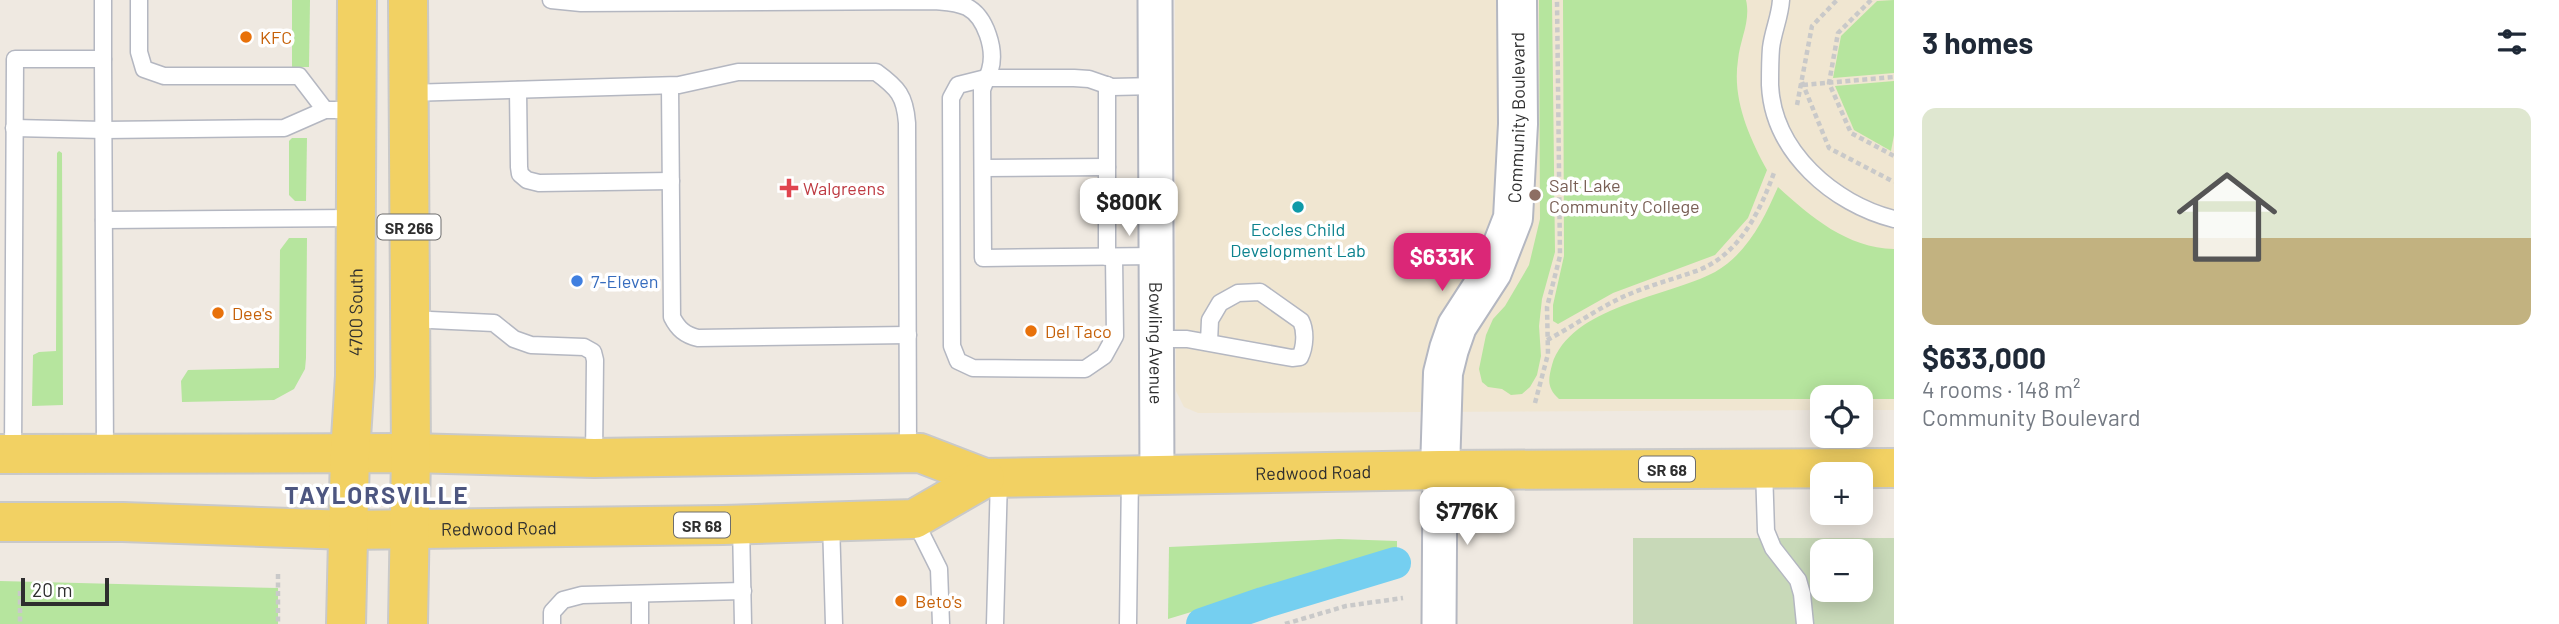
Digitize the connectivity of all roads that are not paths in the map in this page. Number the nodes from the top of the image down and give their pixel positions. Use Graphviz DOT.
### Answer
graph roads {
  1 [pos="103,0"];
  2 [pos="139,0"];
  3 [pos="357,0"];
  4 [pos="408,0"];
  5 [pos="551,0"];
  6 [pos="900,0"];
  7 [pos="1155,0"];
  8 [pos="1517,0"];
  9 [pos="1781,0"];
  10 [pos="807,1"];
  11 [pos="103,59"];
  12 [pos="986,78"];
  13 [pos="1107,85"];
  14 [pos="670,86"];
  15 [pos="1156,86"];
  16 [pos="518,90"];
  17 [pos="408,93"];
  18 [pos="341,110"];
  19 [pos="14,128"];
  20 [pos="104,130"];
  21 [pos="1107,167"];
  22 [pos="983,168"];
  23 [pos="671,181"];
  24 [pos="356,218"];
  25 [pos="1894,219"];
  26 [pos="104,220"];
  27 [pos="1157,256"];
  28 [pos="1111,257"];
  29 [pos="409,319"];
  30 [pos="908,335"];
  31 [pos="1157,339"];
  32 [pos="1209,342"];
  33 [pos="6,367"];
  34 [pos="350,453"];
  35 [pos="411,453"];
  36 [pos="908,453"];
  37 [pos="6,454"];
  38 [pos="105,455"];
  39 [pos="594,458"];
  40 [pos="1894,468"];
  41 [pos="1764,469"];
  42 [pos="1440,470"];
  43 [pos="1144,476"];
  44 [pos="992,478"];
  45 [pos="914,519"];
  46 [pos="0,522"];
  47 [pos="831,522"];
  48 [pos="741,524"];
  49 [pos="408,528"];
  50 [pos="348,530"];
  51 [pos="743,592"];
  52 [pos="640,594"];
  53 [pos="346,624"];
  54 [pos="408,624"];
  55 [pos="552,624"];
  56 [pos="639,624"];
  57 [pos="743,624"];
  58 [pos="834,624"];
  59 [pos="941,624"];
  60 [pos="995,624"];
  61 [pos="1128,624"];
  62 [pos="1439,624"];
  63 [pos="1805,624"];
  1 -- 11 [label="lane"];
  2 -- 18 [label="lane"];
  3 -- 18 [label="main road, 4700 South / SR 266"];
  4 -- 17 [label="main road, SR 266"];
  5 -- 10 [label="lane"];
  6 -- 10 [label="lane"];
  6 -- 12 [label="lane"];
  7 -- 15 [label="street, Bowling Avenue"];
  8 -- 42 [label="street, Community Boulevard"];
  9 -- 25 [label="lane"];
  11 -- 19 [label="lane"];
  11 -- 20 [label="lane"];
  12 -- 13 [label="lane"];
  12 -- 22 [label="lane"];
  12 -- 28 [label="lane"];
  13 -- 15 [label="lane"];
  13 -- 21 [label="lane"];
  14 -- 16 [label="lane"];
  14 -- 23 [label="lane"];
  14 -- 30 [label="lane"];
  15 -- 27 [label="street, Bowling Avenue"];
  16 -- 17 [label="lane"];
  16 -- 23 [label="lane"];
  17 -- 29 [label="main road, SR 266"];
  18 -- 20 [label="lane"];
  18 -- 24 [label="main road, 4700 South / SR 266"];
  19 -- 20 [label="lane"];
  19 -- 33 [label="lane"];
  20 -- 26 [label="lane"];
  21 -- 22 [label="lane"];
  21 -- 28 [label="lane"];
  22 -- 28 [label="lane"];
  23 -- 30 [label="lane"];
  24 -- 26 [label="lane"];
  24 -- 34 [label="main road, 4700 South / SR 266"];
  26 -- 38 [label="lane"];
  27 -- 28 [label="lane"];
  27 -- 31 [label="street, Bowling Avenue"];
  29 -- 35 [label="main road, SR 266"];
  29 -- 39 [label="lane"];
  30 -- 36 [label="lane"];
  31 -- 32 [label="lane"];
  31 -- 43 [label="street, Bowling Avenue"];
  32 -- 32 [label="lane"];
  33 -- 37 [label="lane"];
  34 -- 35 [label="main road, Redwood Road / SR 68"];
  34 -- 38 [label="main road, Redwood Road / SR 68"];
  34 -- 50 [label="main road, 4700 South / SR 266"];
  35 -- 39 [label="main road, Redwood Road / SR 68"];
  35 -- 49 [label="main road, SR 266"];
  36 -- 39 [label="main road, Redwood Road / SR 68"];
  36 -- 44 [label="main road, Redwood Road / SR 68"];
  37 -- 38 [label="main road, Redwood Road / SR 68"];
  40 -- 41 [label="main road, Redwood Road / SR 68"];
  41 -- 42 [label="main road, Redwood Road / SR 68"];
  41 -- 63 [label="lane"];
  42 -- 43 [label="main road, Redwood Road / SR 68"];
  42 -- 62 [label="street"];
  43 -- 44 [label="main road, Redwood Road / SR 68"];
  43 -- 61 [label="lane"];
  44 -- 45 [label="main road, Redwood Road / SR 68"];
  44 -- 60 [label="lane"];
  45 -- 47 [label="main road, Redwood Road / SR 68"];
  45 -- 59 [label="lane"];
  46 -- 50 [label="main road, Redwood Road / SR 68"];
  47 -- 48 [label="main road, Redwood Road / SR 68"];
  47 -- 58 [label="lane"];
  48 -- 49 [label="main road, Redwood Road / SR 68"];
  48 -- 51 [label="lane"];
  49 -- 50 [label="main road, Redwood Road / SR 68"];
  49 -- 54 [label="main road, SR 266"];
  50 -- 53 [label="main road, 4700 South / SR 266"];
  51 -- 52 [label="lane"];
  51 -- 57 [label="lane"];
  52 -- 55 [label="lane"];
  52 -- 56 [label="lane"];
}
